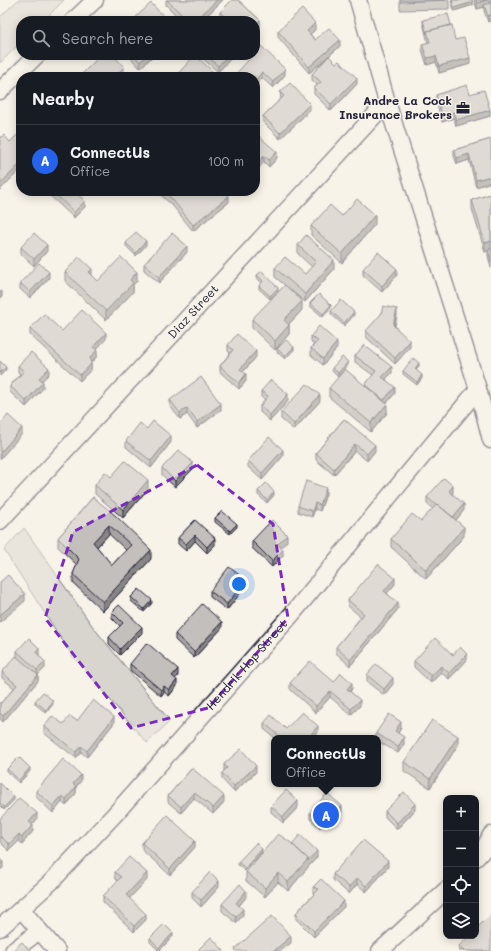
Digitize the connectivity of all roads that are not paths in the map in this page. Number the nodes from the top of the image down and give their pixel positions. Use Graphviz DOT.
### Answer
graph roads {
  1 [pos="95,0"];
  2 [pos="358,0"];
  3 [pos="364,0"];
  4 [pos="78,16"];
  5 [pos="367,33"];
  6 [pos="32,60"];
  7 [pos="20,72"];
  8 [pos="16,75"];
  9 [pos="0,91"];
  10 [pos="387,102"];
  11 [pos="478,389"];
  12 [pos="491,440"];
  13 [pos="0,521"];
  14 [pos="491,835"];
  15 [pos="479,855"];
  16 [pos="443,893"];
  17 [pos="21,909"];
  18 [pos="0,928"];
  19 [pos="39,931"];
  20 [pos="13,951"];
  21 [pos="57,951"];
  22 [pos="380,951"];
  1 -- 4 [label="street"];
  2 -- 5 [label="street"];
  3 -- 5 [label="street"];
  5 -- 10 [label="street"];
  6 -- 7 [label="street"];
  8 -- 9 [label="street"];
  10 -- 11 [label="street"];
  10 -- 13 [label="street, Diaz Street"];
  11 -- 12 [label="street"];
  11 -- 17 [label="street, Hendrik Hop Street"];
  14 -- 15 [label="street"];
  16 -- 22 [label="street"];
  17 -- 18 [label="street, Hendrik Hop Street"];
  17 -- 19 [label="street"];
  19 -- 20 [label="street"];
  19 -- 21 [label="street"];
}
